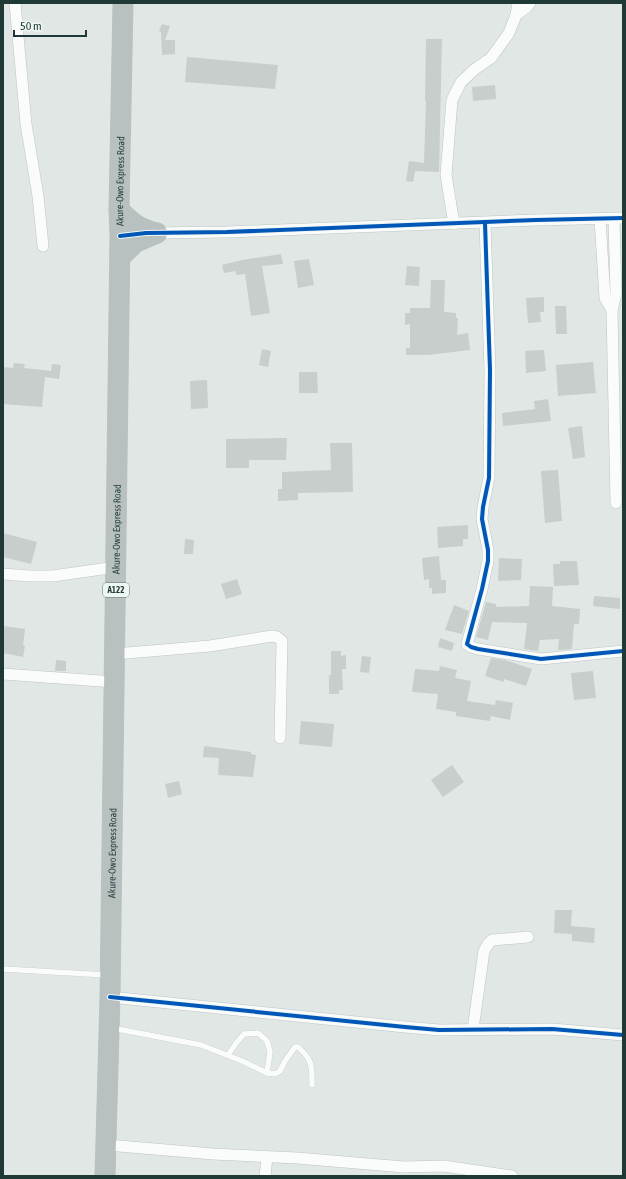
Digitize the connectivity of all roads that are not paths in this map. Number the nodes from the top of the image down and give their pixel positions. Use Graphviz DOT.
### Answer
graph roads {
  1 [pos="15,3"];
  2 [pos="123,3"];
  3 [pos="518,3"];
  4 [pos="530,3"];
  5 [pos="516,15"];
  6 [pos="119,210"];
  7 [pos="618,219"];
  8 [pos="600,220"];
  9 [pos="484,223"];
  10 [pos="454,224"];
  11 [pos="157,233"];
  12 [pos="120,236"];
  13 [pos="43,246"];
  14 [pos="120,257"];
  15 [pos="612,310"];
  16 [pos="616,503"];
  17 [pos="116,567"];
  18 [pos="3,574"];
  19 [pos="623,651"];
  20 [pos="115,654"];
  21 [pos="3,674"];
  22 [pos="115,682"];
  23 [pos="280,738"];
  24 [pos="528,937"];
  25 [pos="3,969"];
  26 [pos="110,975"];
  27 [pos="110,997"];
  28 [pos="109,1028"];
  29 [pos="473,1029"];
  30 [pos="623,1035"];
  31 [pos="228,1055"];
  32 [pos="267,1073"];
  33 [pos="312,1085"];
  34 [pos="107,1145"];
  35 [pos="266,1157"];
  36 [pos="105,1176"];
  37 [pos="265,1176"];
  38 [pos="512,1176"];
  1 -- 13 [label="street"];
  2 -- 6 [label="highway, Akure-Owo Express Road / A122"];
  3 -- 5 [label="street"];
  4 -- 5 [label="street"];
  5 -- 10 [label="street"];
  6 -- 11 [label="highway"];
  6 -- 12 [label="highway, Akure-Owo Express Road / A122"];
  7 -- 8 [label="street"];
  7 -- 15 [label="street"];
  8 -- 9 [label="street"];
  8 -- 15 [label="street"];
  9 -- 10 [label="street"];
  9 -- 19 [label="street"];
  10 -- 11 [label="street"];
  11 -- 12 [label="street"];
  11 -- 14 [label="highway"];
  12 -- 14 [label="highway, Akure-Owo Express Road / A122"];
  14 -- 17 [label="highway, Akure-Owo Express Road / A122"];
  15 -- 16 [label="street"];
  17 -- 18 [label="street"];
  17 -- 20 [label="highway, Akure-Owo Express Road / A122"];
  20 -- 22 [label="highway, Akure-Owo Express Road / A122"];
  20 -- 23 [label="street"];
  21 -- 22 [label="street"];
  22 -- 26 [label="highway, Akure-Owo Express Road / A122"];
  24 -- 29 [label="street"];
  25 -- 26 [label="lane"];
  26 -- 27 [label="highway, Akure-Owo Express Road / A122"];
  27 -- 28 [label="highway, Akure-Owo Express Road / A122"];
  27 -- 29 [label="street"];
  28 -- 31 [label="lane"];
  28 -- 34 [label="highway, Akure-Owo Express Road / A122"];
  29 -- 30 [label="street"];
  31 -- 32 [label="lane"];
  31 -- 32 [label="lane"];
  32 -- 33 [label="lane"];
  34 -- 35 [label="street"];
  34 -- 36 [label="highway, Akure-Owo Express Road / A122"];
  35 -- 37 [label="street"];
  35 -- 38 [label="street"];
}
